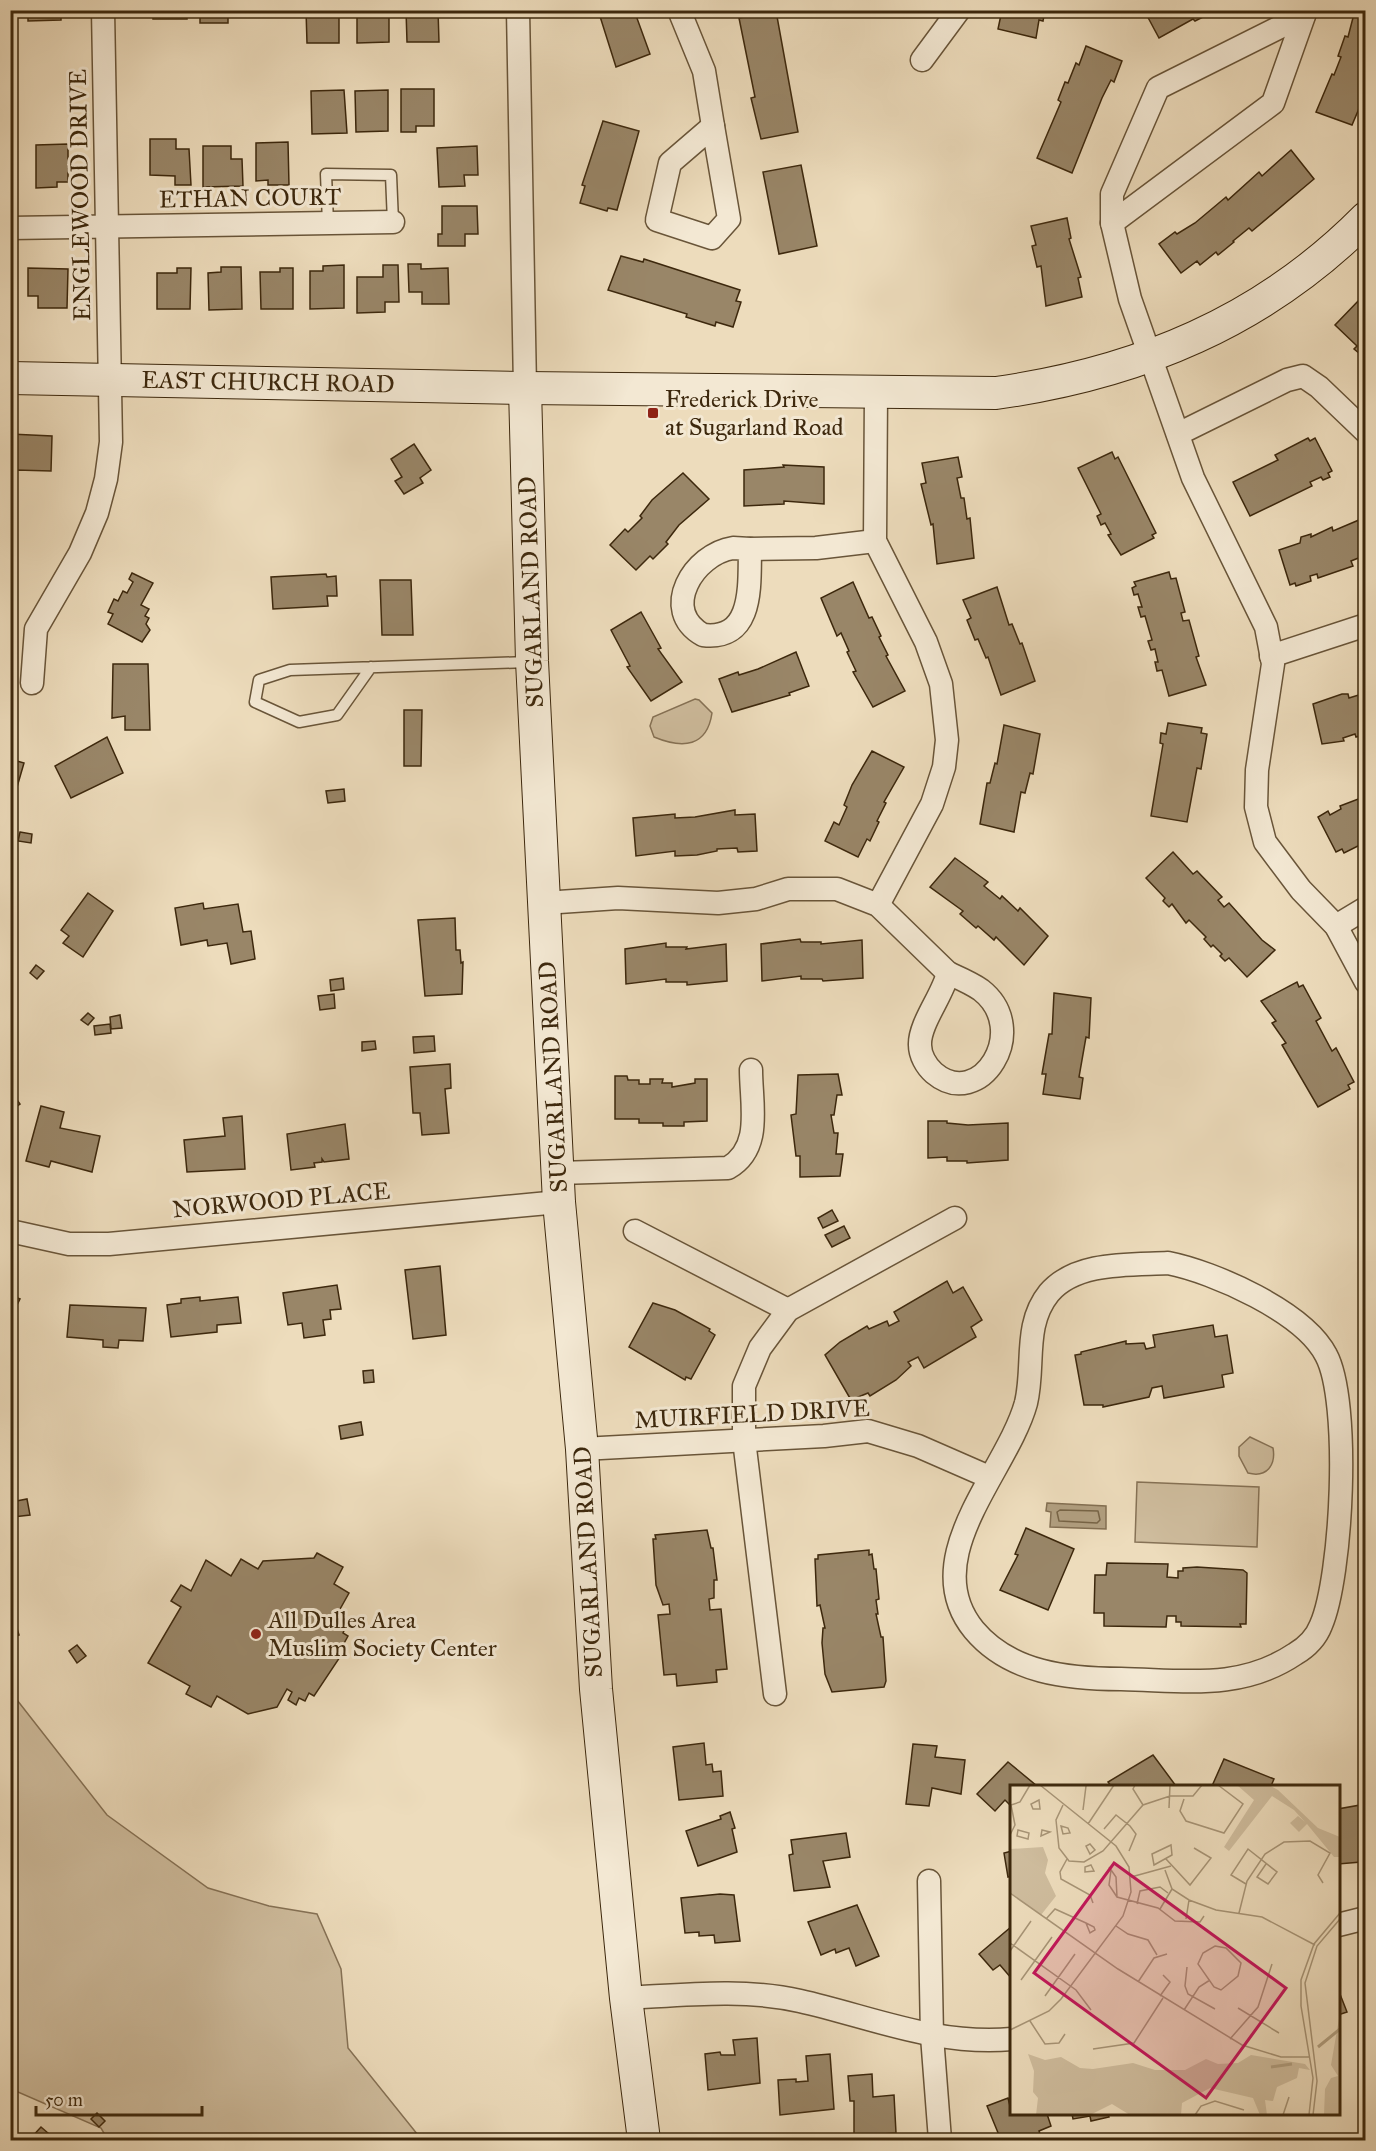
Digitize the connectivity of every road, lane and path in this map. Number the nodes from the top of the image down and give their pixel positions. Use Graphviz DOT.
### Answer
graph roads {
  1 [pos="103,10"];
  2 [pos="518,10"];
  3 [pos="679,10"];
  4 [pos="959,10"];
  5 [pos="1305,13"];
  6 [pos="922,60"];
  7 [pos="713,126"];
  8 [pos="1365,220"];
  9 [pos="393,222"];
  10 [pos="328,223"];
  11 [pos="1112,223"];
  12 [pos="10,228"];
  13 [pos="109,228"];
  14 [pos="1150,358"];
  15 [pos="10,378"];
  16 [pos="111,379"];
  17 [pos="525,388"];
  18 [pos="876,392"];
  19 [pos="1365,432"];
  20 [pos="1178,434"];
  21 [pos="874,541"];
  22 [pos="750,549"];
  23 [pos="1365,625"];
  24 [pos="1271,656"];
  25 [pos="531,662"];
  26 [pos="371,667"];
  27 [pos="32,683"];
  28 [pos="544,903"];
  29 [pos="878,905"];
  30 [pos="1365,908"];
  31 [pos="1336,926"];
  32 [pos="948,973"];
  33 [pos="1365,982"];
  34 [pos="751,1070"];
  35 [pos="558,1188"];
  36 [pos="955,1218"];
  37 [pos="10,1231"];
  38 [pos="635,1231"];
  39 [pos="788,1310"];
  40 [pos="744,1440"];
  41 [pos="582,1449"];
  42 [pos="989,1477"];
  43 [pos="775,1694"];
  44 [pos="929,1881"];
  45 [pos="1365,1918"];
  46 [pos="1340,1924"];
  47 [pos="626,1998"];
  48 [pos="932,2036"];
  49 [pos="1010,2039"];
  50 [pos="644,2140"];
  51 [pos="940,2140"];
  1 -- 13 [label="street, ENGLEWOOD DRIVE"];
  2 -- 17 [label="street, SUGARLAND ROAD"];
  3 -- 7 [label="street"];
  4 -- 6 [label="street"];
  5 -- 11 [label="street"];
  5 -- 11 [label="street"];
  7 -- 7 [label="street"];
  8 -- 14 [label="street, EAST CHURCH ROAD"];
  9 -- 10 [label="street, ETHAN COURT"];
  9 -- 10 [label="lane"];
  10 -- 13 [label="street, ETHAN COURT"];
  11 -- 14 [label="street"];
  12 -- 13 [label="street, ETHAN COURT"];
  13 -- 16 [label="street, ENGLEWOOD DRIVE"];
  14 -- 18 [label="street, EAST CHURCH ROAD"];
  14 -- 20 [label="street"];
  15 -- 16 [label="street, EAST CHURCH ROAD"];
  16 -- 17 [label="street, EAST CHURCH ROAD"];
  16 -- 27 [label="street, ENGLEWOOD DRIVE"];
  17 -- 18 [label="street, EAST CHURCH ROAD"];
  17 -- 25 [label="street, SUGARLAND ROAD"];
  18 -- 21 [label="street"];
  19 -- 20 [label="street"];
  20 -- 24 [label="street"];
  21 -- 22 [label="street"];
  21 -- 29 [label="street"];
  23 -- 24 [label="street"];
  24 -- 31 [label="street"];
  25 -- 26 [label="lane"];
  25 -- 28 [label="street, SUGARLAND ROAD"];
  26 -- 26 [label="lane"];
  28 -- 29 [label="street"];
  28 -- 35 [label="street, SUGARLAND ROAD"];
  29 -- 32 [label="street"];
  30 -- 31 [label="street"];
  31 -- 33 [label="street"];
  32 -- 32 [label="street"];
  34 -- 35 [label="street, NORWOOD PLACE"];
  35 -- 37 [label="street, NORWOOD PLACE"];
  35 -- 41 [label="street, SUGARLAND ROAD"];
  36 -- 39 [label="street"];
  38 -- 39 [label="street"];
  39 -- 40 [label="street"];
  40 -- 41 [label="street, MUIRFIELD DRIVE"];
  40 -- 42 [label="street, MUIRFIELD DRIVE"];
  40 -- 43 [label="street"];
  41 -- 47 [label="street, SUGARLAND ROAD"];
  42 -- 42 [label="street"];
  44 -- 48 [label="street"];
  45 -- 46 [label="street"];
  47 -- 48 [label="street"];
  47 -- 50 [label="street, SUGARLAND ROAD"];
  48 -- 49 [label="street"];
  48 -- 51 [label="street"];
}
